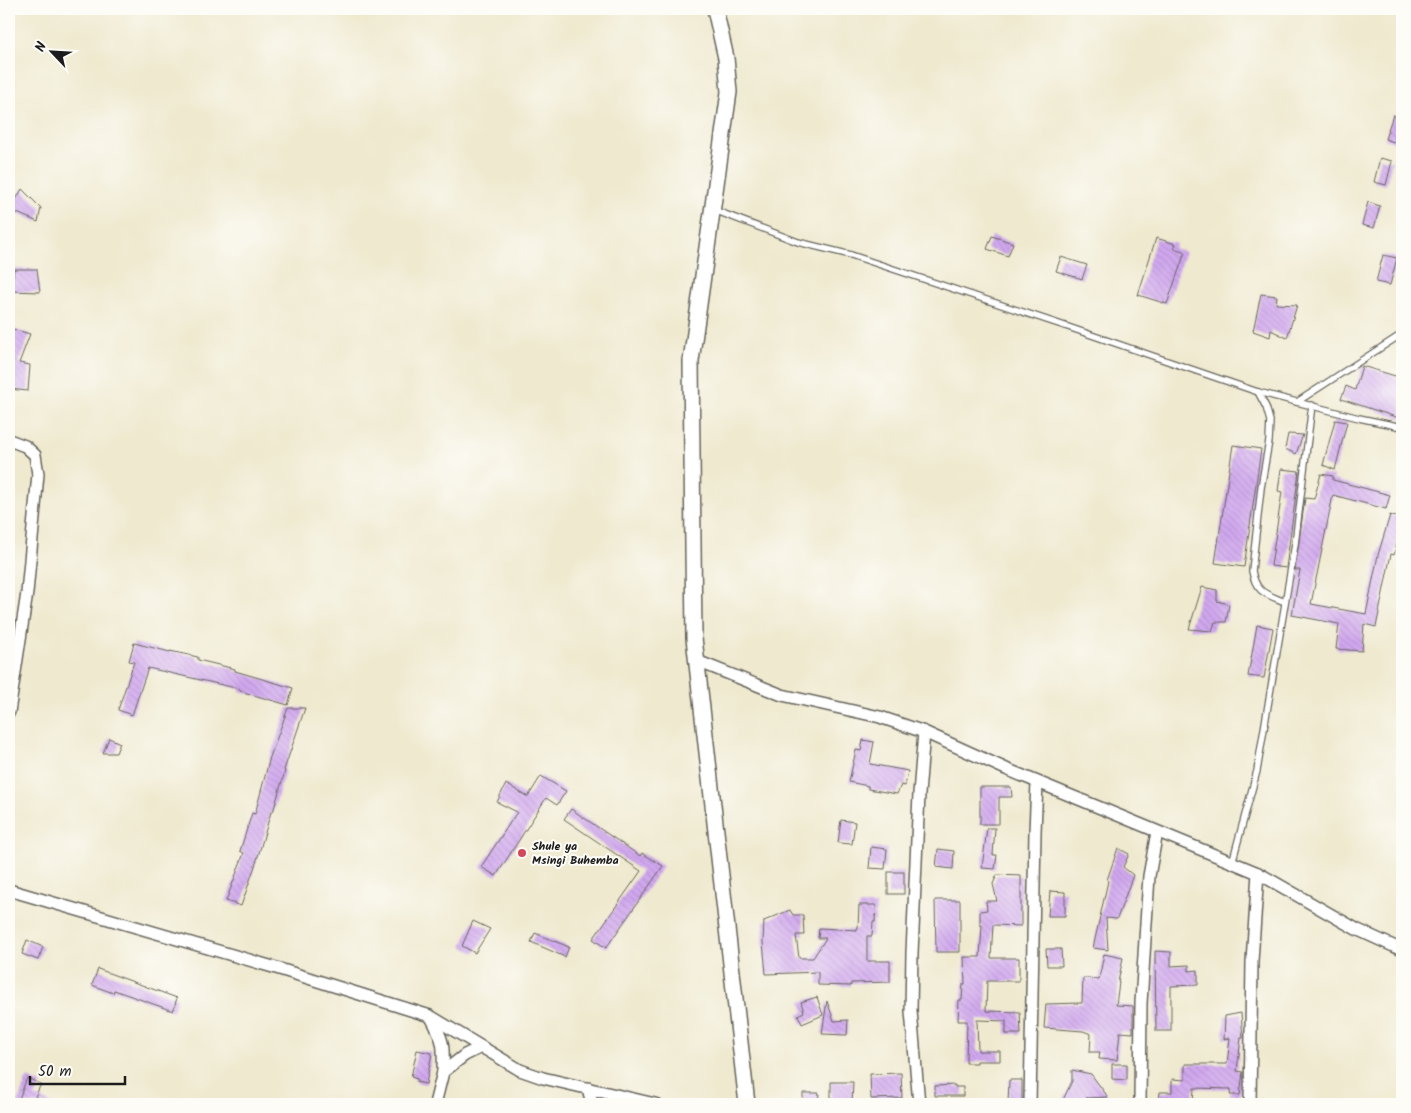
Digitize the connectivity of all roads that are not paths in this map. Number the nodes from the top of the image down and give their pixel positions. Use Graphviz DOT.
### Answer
graph roads {
  1 [pos="714,9"];
  2 [pos="712,209"];
  3 [pos="1402,334"];
  4 [pos="1258,392"];
  5 [pos="1297,402"];
  6 [pos="1312,405"];
  7 [pos="1402,428"];
  8 [pos="9,440"];
  9 [pos="1285,602"];
  10 [pos="697,661"];
  11 [pos="9,712"];
  12 [pos="924,732"];
  13 [pos="1038,782"];
  14 [pos="1157,832"];
  15 [pos="1232,863"];
  16 [pos="1258,873"];
  17 [pos="9,890"];
  18 [pos="1402,950"];
  19 [pos="430,1016"];
  20 [pos="481,1047"];
  21 [pos="443,1072"];
  22 [pos="588,1088"];
  23 [pos="435,1104"];
  24 [pos="592,1104"];
  25 [pos="655,1104"];
  26 [pos="747,1104"];
  27 [pos="919,1104"];
  28 [pos="1030,1104"];
  29 [pos="1140,1104"];
  30 [pos="1250,1104"];
  1 -- 2 [label="main road"];
  2 -- 4 [label="lane"];
  2 -- 10 [label="main road"];
  3 -- 5 [label="lane"];
  4 -- 5 [label="lane"];
  4 -- 9 [label="lane"];
  5 -- 6 [label="lane"];
  6 -- 7 [label="lane"];
  6 -- 9 [label="lane"];
  8 -- 11 [label="street"];
  9 -- 15 [label="lane"];
  10 -- 12 [label="street"];
  10 -- 26 [label="main road"];
  12 -- 13 [label="street"];
  12 -- 27 [label="street"];
  13 -- 14 [label="street"];
  13 -- 28 [label="street"];
  14 -- 15 [label="street"];
  14 -- 29 [label="street"];
  15 -- 16 [label="street"];
  16 -- 18 [label="street"];
  16 -- 30 [label="street"];
  17 -- 19 [label="street"];
  19 -- 20 [label="street"];
  19 -- 21 [label="street"];
  20 -- 21 [label="street"];
  20 -- 22 [label="street"];
  21 -- 23 [label="street"];
  22 -- 24 [label="street"];
  22 -- 25 [label="street"];
}
